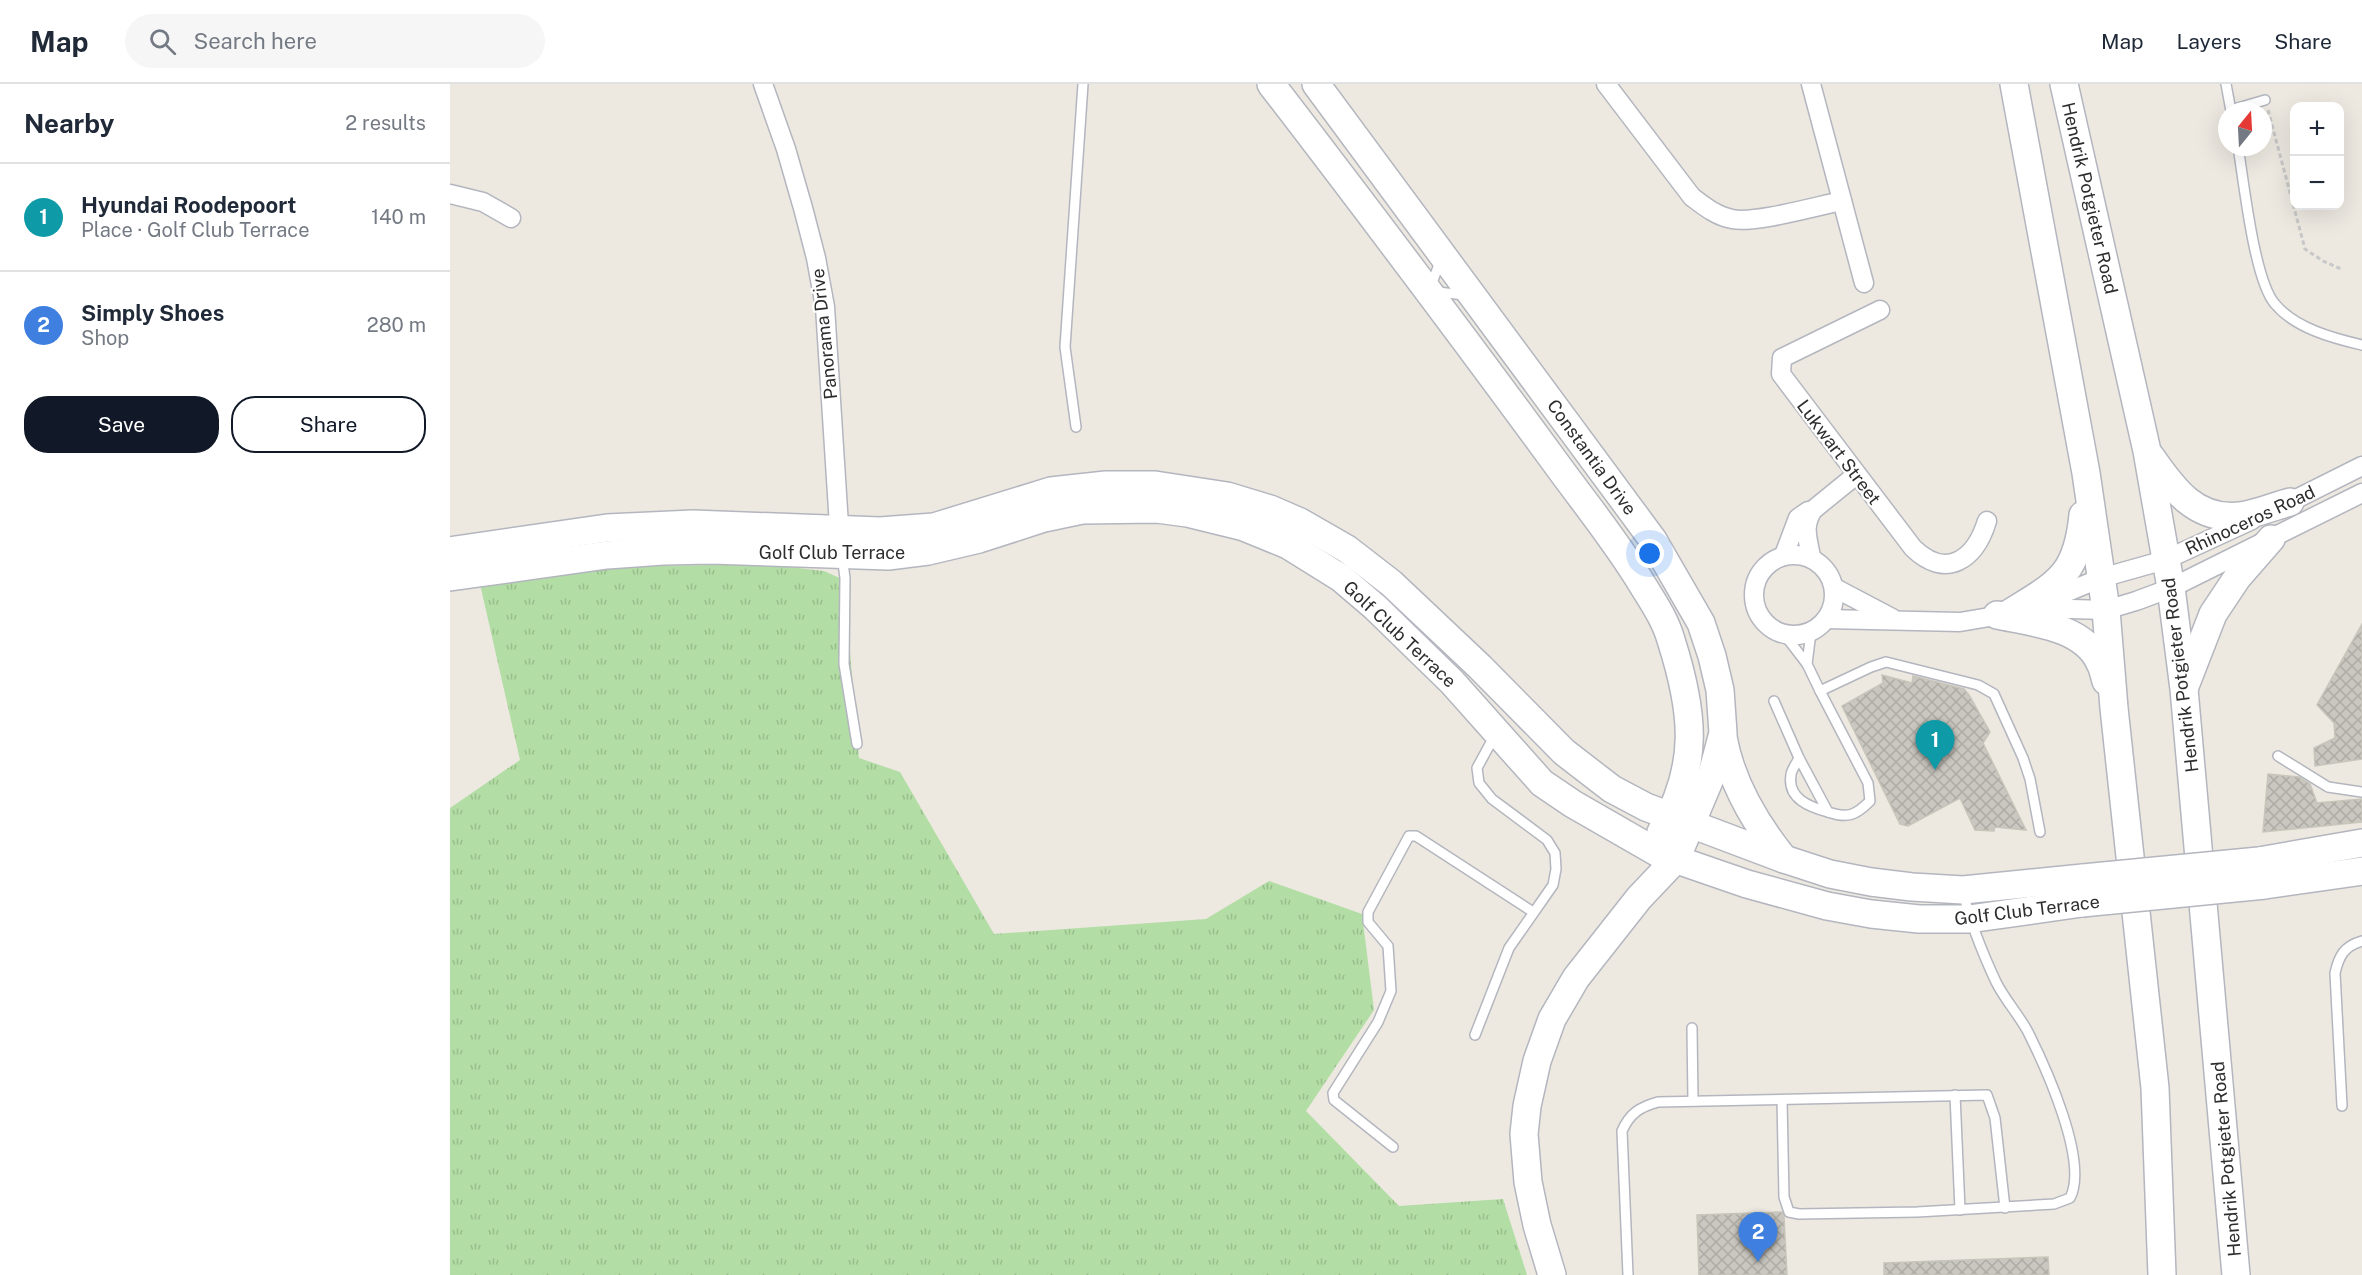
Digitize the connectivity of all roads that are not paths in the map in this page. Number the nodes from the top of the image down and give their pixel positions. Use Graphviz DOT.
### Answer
graph roads {
  1 [pos="763,84"];
  2 [pos="1083,84"];
  3 [pos="1271,84"];
  4 [pos="1316,84"];
  5 [pos="1606,84"];
  6 [pos="1811,84"];
  7 [pos="2014,84"];
  8 [pos="2064,84"];
  9 [pos="2226,84"];
  10 [pos="2265,100"];
  11 [pos="2229,102"];
  12 [pos="2258,102"];
  13 [pos="2240,156"];
  14 [pos="450,194"];
  15 [pos="1842,201"];
  16 [pos="511,218"];
  17 [pos="1443,254"];
  18 [pos="1864,283"];
  19 [pos="1429,291"];
  20 [pos="1475,298"];
  21 [pos="1880,310"];
  22 [pos="2362,345"];
  23 [pos="1076,427"];
  24 [pos="2146,451"];
  25 [pos="2362,466"];
  26 [pos="2086,473"];
  27 [pos="1856,475"];
  28 [pos="2362,493"];
  29 [pos="2290,502"];
  30 [pos="1813,510"];
  31 [pos="1987,521"];
  32 [pos="2271,539"];
  33 [pos="840,542"];
  34 [pos="450,551"];
  35 [pos="1784,555"];
  36 [pos="1811,557"];
  37 [pos="2165,560"];
  38 [pos="450,577"];
  39 [pos="2101,578"];
  40 [pos="1835,588"];
  41 [pos="2171,588"];
  42 [pos="2106,610"];
  43 [pos="2012,612"];
  44 [pos="1826,619"];
  45 [pos="1897,621"];
  46 [pos="1811,632"];
  47 [pos="1784,634"];
  48 [pos="1807,664"];
  49 [pos="2184,689"];
  50 [pos="1820,691"];
  51 [pos="1505,694"];
  52 [pos="1774,701"];
  53 [pos="2114,708"];
  54 [pos="1538,726"];
  55 [pos="1497,733"];
  56 [pos="1723,733"];
  57 [pos="857,744"];
  58 [pos="2278,756"];
  59 [pos="1799,758"];
  60 [pos="2362,792"];
  61 [pos="1828,812"];
  62 [pos="1680,822"];
  63 [pos="2040,832"];
  64 [pos="2362,843"];
  65 [pos="1651,849"];
  66 [pos="1676,859"];
  67 [pos="1785,859"];
  68 [pos="2362,871"];
  69 [pos="2262,873"];
  70 [pos="1963,890"];
  71 [pos="2082,890"];
  72 [pos="1639,898"];
  73 [pos="1533,912"];
  74 [pos="1970,919"];
  75 [pos="2362,941"];
  76 [pos="1692,1028"];
  77 [pos="1475,1035"];
  78 [pos="1955,1095"];
  79 [pos="1782,1100"];
  80 [pos="1693,1101"];
  81 [pos="2342,1106"];
  82 [pos="1393,1147"];
  83 [pos="2005,1208"];
  84 [pos="1960,1210"];
  85 [pos="2236,1269"];
  86 [pos="1552,1275"];
  87 [pos="1628,1275"];
  88 [pos="2162,1275"];
  1 -- 33 [label="street, Panorama Drive"];
  2 -- 23 [label="lane"];
  3 -- 19 [label="street, Constantia Drive"];
  4 -- 17 [label="street, Constantia Drive"];
  5 -- 15 [label="street"];
  6 -- 15 [label="street"];
  7 -- 26 [label="street"];
  8 -- 24 [label="street, Hendrik Potgieter Road"];
  9 -- 11 [label="lane"];
  10 -- 12 [label="lane"];
  13 -- 22 [label="lane"];
  14 -- 16 [label="street"];
  15 -- 18 [label="street"];
  17 -- 19 [label="lane"];
  17 -- 20 [label="street, Constantia Drive"];
  19 -- 20 [label="lane"];
  19 -- 62 [label="street, Constantia Drive"];
  20 -- 56 [label="street, Constantia Drive"];
  21 -- 27 [label="street, Lukwart Street"];
  24 -- 29 [label="street"];
  24 -- 37 [label="street, Hendrik Potgieter Road"];
  25 -- 29 [label="street, Rhinoceros Road"];
  26 -- 39 [label="street"];
  26 -- 43 [label="street"];
  27 -- 30 [label="street"];
  27 -- 31 [label="street, Lukwart Street"];
  28 -- 32 [label="street, Rhinoceros Road"];
  29 -- 37 [label="street, Rhinoceros Road"];
  30 -- 35 [label="street"];
  30 -- 36 [label="street"];
  32 -- 41 [label="street, Rhinoceros Road"];
  32 -- 49 [label="street"];
  33 -- 34 [label="street, Golf Club Terrace"];
  33 -- 38 [label="street, Golf Club Terrace"];
  33 -- 51 [label="street, Golf Club Terrace"];
  33 -- 55 [label="street, Golf Club Terrace"];
  33 -- 57 [label="lane"];
  35 -- 36 [label="street"];
  35 -- 47 [label="street"];
  36 -- 40 [label="street"];
  37 -- 39 [label="street, Rhinoceros Road"];
  37 -- 41 [label="street, Hendrik Potgieter Road"];
  39 -- 42 [label="street"];
  39 -- 43 [label="street, Rhinoceros Road"];
  40 -- 44 [label="street"];
  40 -- 45 [label="street"];
  41 -- 42 [label="street, Rhinoceros Road"];
  41 -- 49 [label="street, Hendrik Potgieter Road"];
  42 -- 43 [label="street"];
  42 -- 53 [label="street"];
  43 -- 45 [label="street"];
  43 -- 53 [label="street"];
  44 -- 45 [label="street"];
  44 -- 46 [label="street"];
  46 -- 47 [label="street"];
  46 -- 48 [label="lane"];
  47 -- 48 [label="lane"];
  48 -- 50 [label="lane"];
  49 -- 85 [label="street, Hendrik Potgieter Road"];
  50 -- 61 [label="lane"];
  50 -- 63 [label="lane"];
  51 -- 54 [label="street, Golf Club Terrace"];
  51 -- 55 [label="street"];
  52 -- 59 [label="lane"];
  53 -- 88 [label="street"];
  54 -- 55 [label="street"];
  54 -- 62 [label="street, Golf Club Terrace"];
  55 -- 65 [label="street, Golf Club Terrace"];
  55 -- 73 [label="lane"];
  56 -- 62 [label="street, Constantia Drive"];
  56 -- 67 [label="street"];
  58 -- 60 [label="lane"];
  59 -- 61 [label="lane"];
  59 -- 61 [label="lane"];
  62 -- 65 [label="street, Constantia Drive"];
  62 -- 66 [label="street, Constantia Drive"];
  62 -- 67 [label="street, Golf Club Terrace"];
  64 -- 69 [label="street"];
  65 -- 66 [label="street, Golf Club Terrace"];
  65 -- 72 [label="street, Constantia Drive"];
  66 -- 72 [label="street, Constantia Drive"];
  66 -- 74 [label="street, Golf Club Terrace"];
  67 -- 70 [label="street, Golf Club Terrace"];
  68 -- 69 [label="street"];
  69 -- 71 [label="street, Golf Club Terrace, bridge"];
  70 -- 71 [label="street, Golf Club Terrace"];
  70 -- 74 [label="lane"];
  71 -- 74 [label="street, Golf Club Terrace"];
  72 -- 86 [label="street, Constantia Drive"];
  73 -- 77 [label="lane"];
  73 -- 82 [label="lane"];
  74 -- 83 [label="lane"];
  75 -- 81 [label="lane"];
  76 -- 80 [label="lane"];
  78 -- 79 [label="lane"];
  78 -- 83 [label="lane"];
  78 -- 84 [label="lane"];
  79 -- 80 [label="lane"];
  79 -- 84 [label="lane"];
  80 -- 87 [label="lane"];
  83 -- 84 [label="lane"];
}
